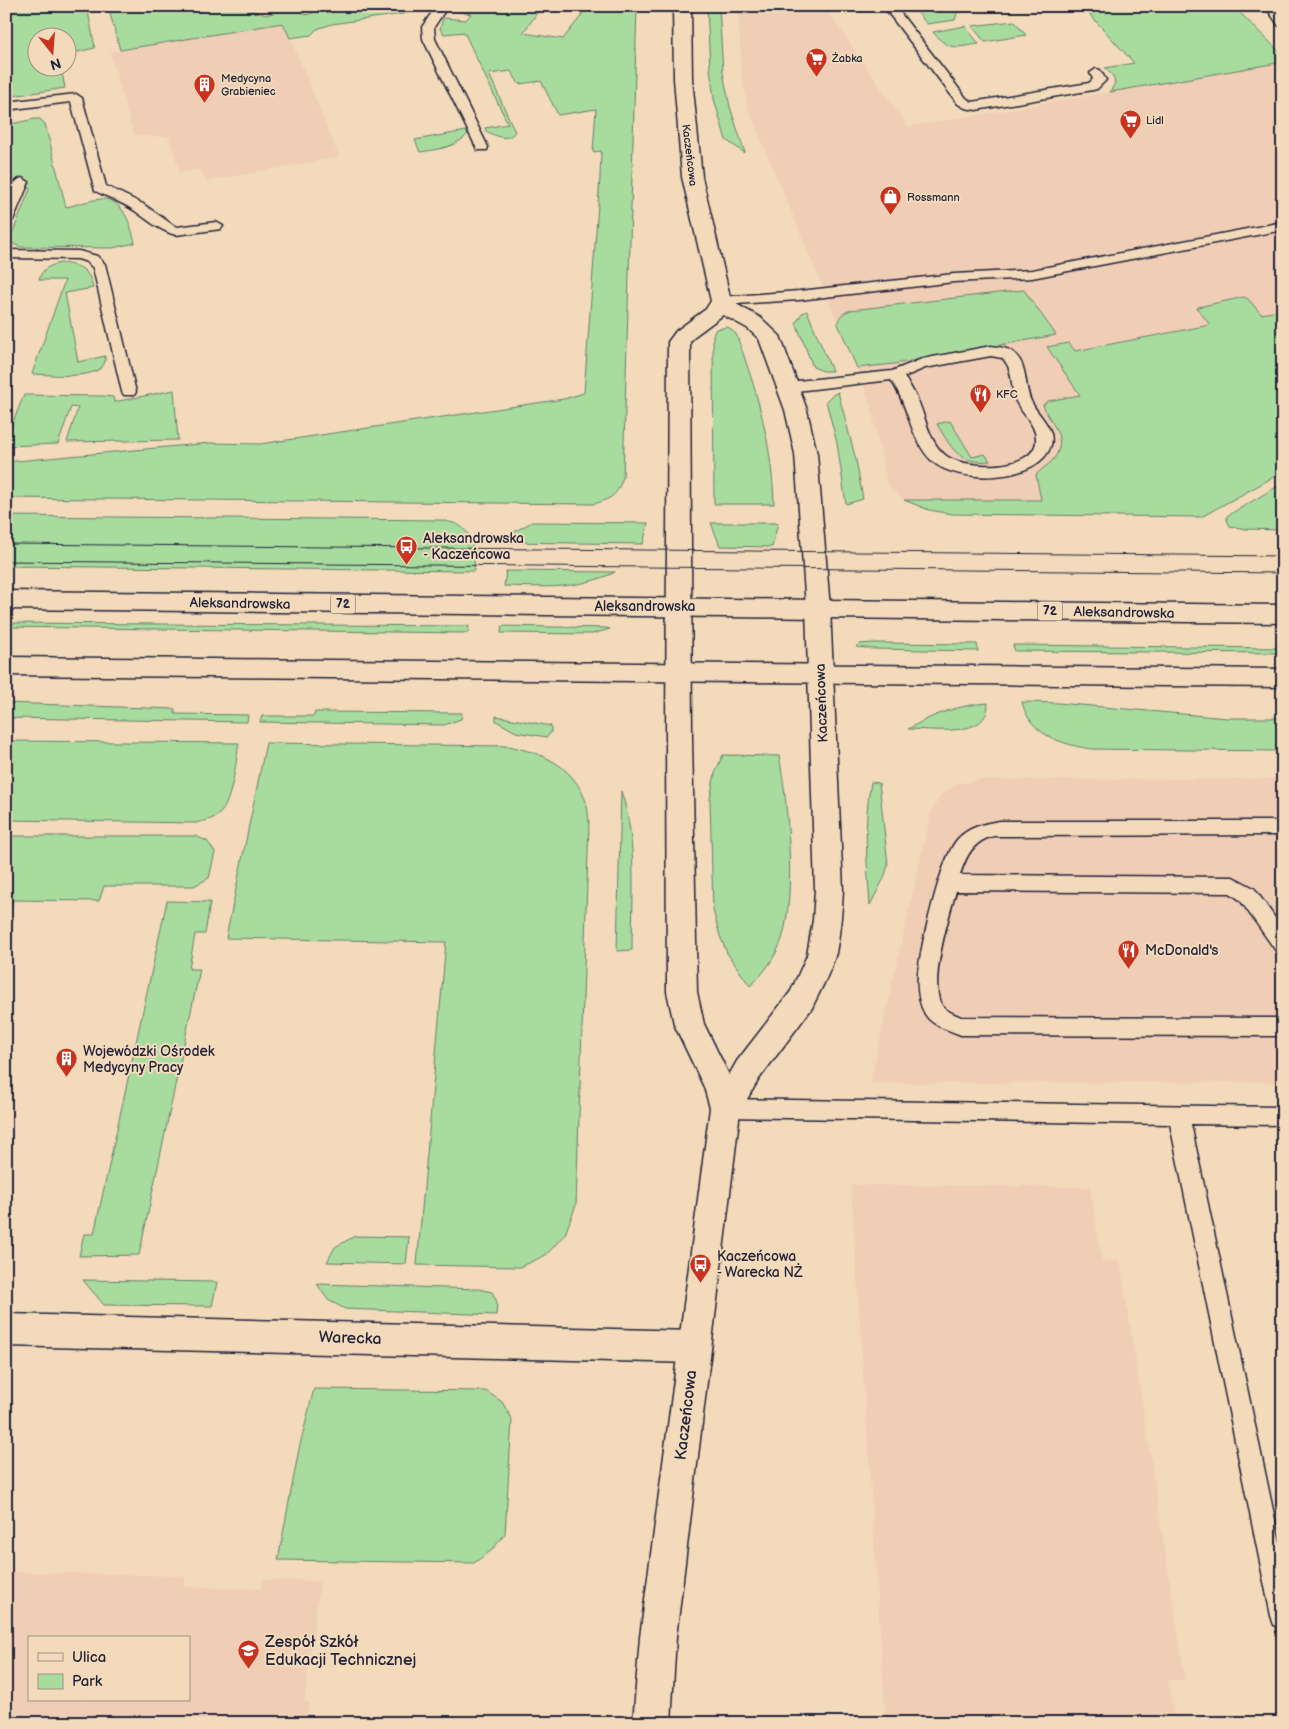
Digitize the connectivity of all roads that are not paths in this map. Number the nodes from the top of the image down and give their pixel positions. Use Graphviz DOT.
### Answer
graph roads {
  1 [pos="442,6"];
  2 [pos="682,6"];
  3 [pos="889,6"];
  4 [pos="1271,6"];
  5 [pos="1283,24"];
  6 [pos="1096,73"];
  7 [pos="6,106"];
  8 [pos="482,147"];
  9 [pos="22,182"];
  10 [pos="6,220"];
  11 [pos="216,226"];
  12 [pos="1283,226"];
  13 [pos="6,254"];
  14 [pos="721,301"];
  15 [pos="895,375"];
  16 [pos="788,387"];
  17 [pos="129,392"];
  18 [pos="6,600"];
  19 [pos="679,606"];
  20 [pos="818,608"];
  21 [pos="1283,614"];
  22 [pos="6,666"];
  23 [pos="679,672"];
  24 [pos="820,674"];
  25 [pos="1283,678"];
  26 [pos="1283,828"];
  27 [pos="949,883"];
  28 [pos="1283,945"];
  29 [pos="1283,1027"];
  30 [pos="725,1108"];
  31 [pos="1178,1114"];
  32 [pos="1283,1116"];
  33 [pos="6,1330"];
  34 [pos="694,1347"];
  35 [pos="1283,1616"];
  36 [pos="652,1723"];
  1 -- 8 [label="lane"];
  2 -- 14 [label="street, Kaczeńcowa"];
  3 -- 6 [label="lane"];
  4 -- 5 [label="lane"];
  7 -- 11 [label="lane"];
  9 -- 10 [label="lane"];
  12 -- 14 [label="lane"];
  13 -- 17 [label="lane"];
  14 -- 16 [label="street, Kaczeńcowa"];
  14 -- 19 [label="street, Kaczeńcowa"];
  15 -- 15 [label="lane"];
  15 -- 16 [label="lane"];
  16 -- 20 [label="street, Kaczeńcowa"];
  18 -- 19 [label="street, Aleksandrowska / 72"];
  19 -- 20 [label="street, Aleksandrowska / 72"];
  19 -- 23 [label="street, Kaczeńcowa"];
  20 -- 21 [label="street, Aleksandrowska / 72"];
  20 -- 24 [label="street, Kaczeńcowa"];
  22 -- 23 [label="street"];
  23 -- 24 [label="street"];
  23 -- 30 [label="street, Kaczeńcowa"];
  24 -- 25 [label="street"];
  24 -- 30 [label="street, Kaczeńcowa"];
  26 -- 27 [label="lane"];
  27 -- 28 [label="lane"];
  27 -- 29 [label="lane"];
  30 -- 31 [label="lane"];
  30 -- 34 [label="street, Kaczeńcowa"];
  31 -- 32 [label="lane"];
  31 -- 35 [label="lane"];
  33 -- 34 [label="street, Warecka"];
  34 -- 36 [label="street, Kaczeńcowa"];
}
